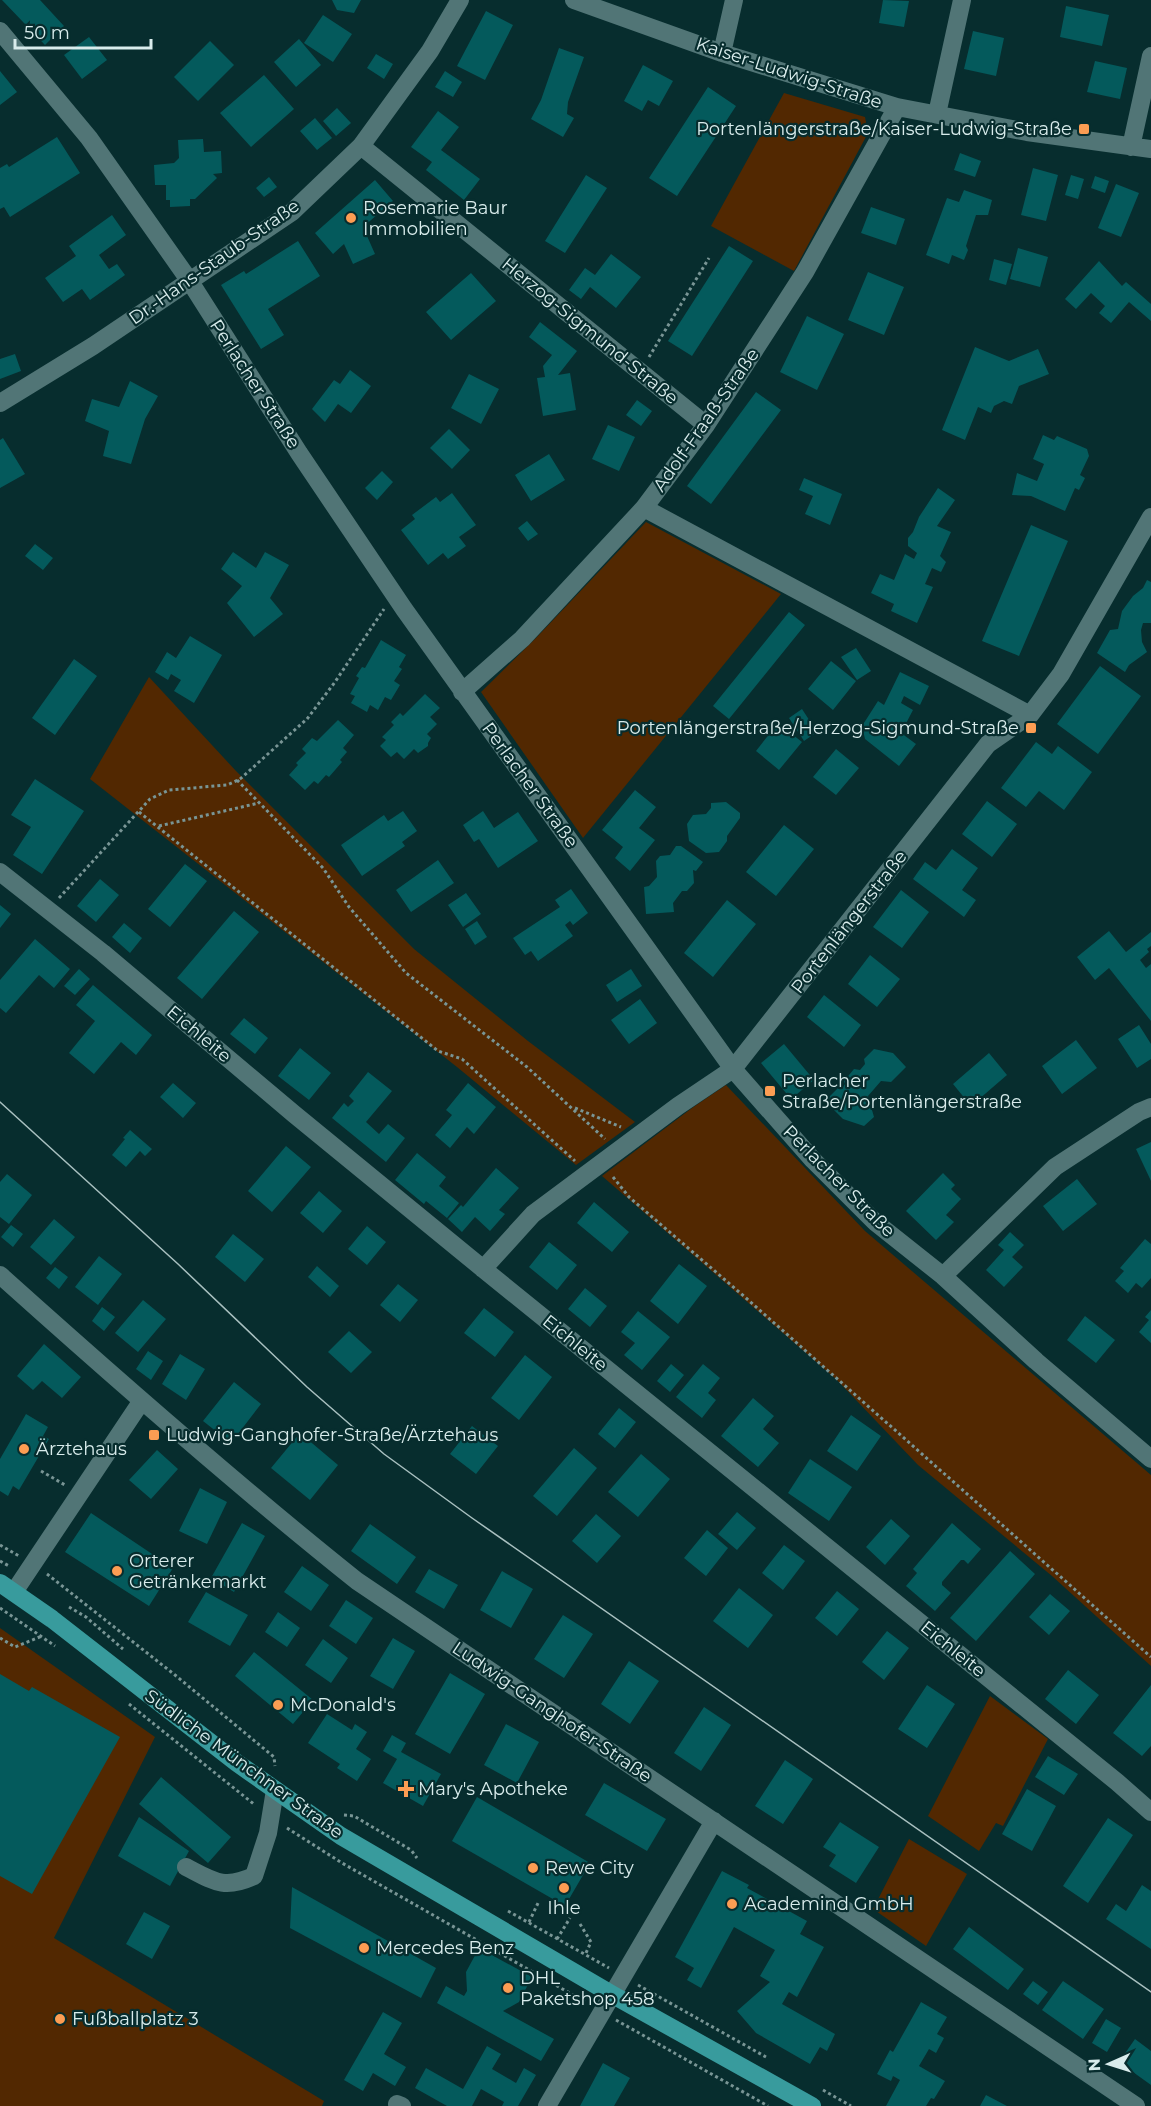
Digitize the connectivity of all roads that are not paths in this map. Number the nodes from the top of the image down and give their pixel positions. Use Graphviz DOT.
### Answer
graph roads {
  1 [pos="460,0"];
  2 [pos="574,0"];
  3 [pos="734,0"];
  4 [pos="962,0"];
  5 [pos="0,31"];
  6 [pos="722,53"];
  7 [pos="1151,56"];
  8 [pos="897,107"];
  9 [pos="937,114"];
  10 [pos="361,146"];
  11 [pos="1131,147"];
  12 [pos="1151,149"];
  13 [pos="189,280"];
  14 [pos="0,403"];
  15 [pos="706,425"];
  16 [pos="644,507"];
  17 [pos="1151,517"];
  18 [pos="462,692"];
  19 [pos="1030,715"];
  20 [pos="0,872"];
  21 [pos="733,1069"];
  22 [pos="1151,1107"];
  23 [pos="483,1269"];
  24 [pos="0,1275"];
  25 [pos="943,1276"];
  26 [pos="141,1402"];
  27 [pos="1151,1459"];
  28 [pos="7,1588"];
  29 [pos="275,1790"];
  30 [pos="1151,1812"];
  31 [pos="714,1821"];
  32 [pos="186,1867"];
  33 [pos="613,1995"];
  34 [pos="547,2106"];
  35 [pos="812,2106"];
  36 [pos="1136,2106"];
  1 -- 10 [label="street, Dr.-Hans-Staub-Straße"];
  2 -- 6 [label="street, Kaiser-Ludwig-Straße"];
  3 -- 6 [label="street"];
  4 -- 9 [label="street"];
  5 -- 13 [label="street, Perlacher Straße"];
  6 -- 8 [label="street, Kaiser-Ludwig-Straße"];
  7 -- 11 [label="street"];
  8 -- 9 [label="street, Kaiser-Ludwig-Straße"];
  8 -- 15 [label="street, Adolf-Fraaß-Straße"];
  9 -- 11 [label="street, Kaiser-Ludwig-Straße"];
  10 -- 13 [label="street, Dr.-Hans-Staub-Straße"];
  10 -- 15 [label="street, Herzog-Sigmund-Straße"];
  11 -- 12 [label="street, Kaiser-Ludwig-Straße"];
  13 -- 14 [label="street, Dr.-Hans-Staub-Straße"];
  13 -- 18 [label="street, Perlacher Straße"];
  15 -- 16 [label="street, Adolf-Fraaß-Straße"];
  16 -- 18 [label="street, Adolf-Fraaß-Straße"];
  16 -- 19 [label="street"];
  17 -- 19 [label="street, Portenlängerstraße"];
  18 -- 21 [label="street, Perlacher Straße"];
  19 -- 21 [label="street, Portenlängerstraße"];
  20 -- 23 [label="street, Eichleite"];
  21 -- 23 [label="street, Portenlängerstraße"];
  21 -- 25 [label="street, Perlacher Straße"];
  22 -- 25 [label="street"];
  23 -- 30 [label="street, Eichleite"];
  24 -- 26 [label="street, Ludwig-Ganghofer-Straße"];
  25 -- 27 [label="street, Perlacher Straße"];
  26 -- 28 [label="street"];
  26 -- 31 [label="street, Ludwig-Ganghofer-Straße"];
  28 -- 29 [label="main road, Südliche Münchner Straße"];
  29 -- 32 [label="street"];
  29 -- 33 [label="main road, Südliche Münchner Straße"];
  31 -- 33 [label="street"];
  31 -- 36 [label="street, Ludwig-Ganghofer-Straße"];
  33 -- 34 [label="street"];
  33 -- 35 [label="main road, Südliche Münchner Straße"];
}
